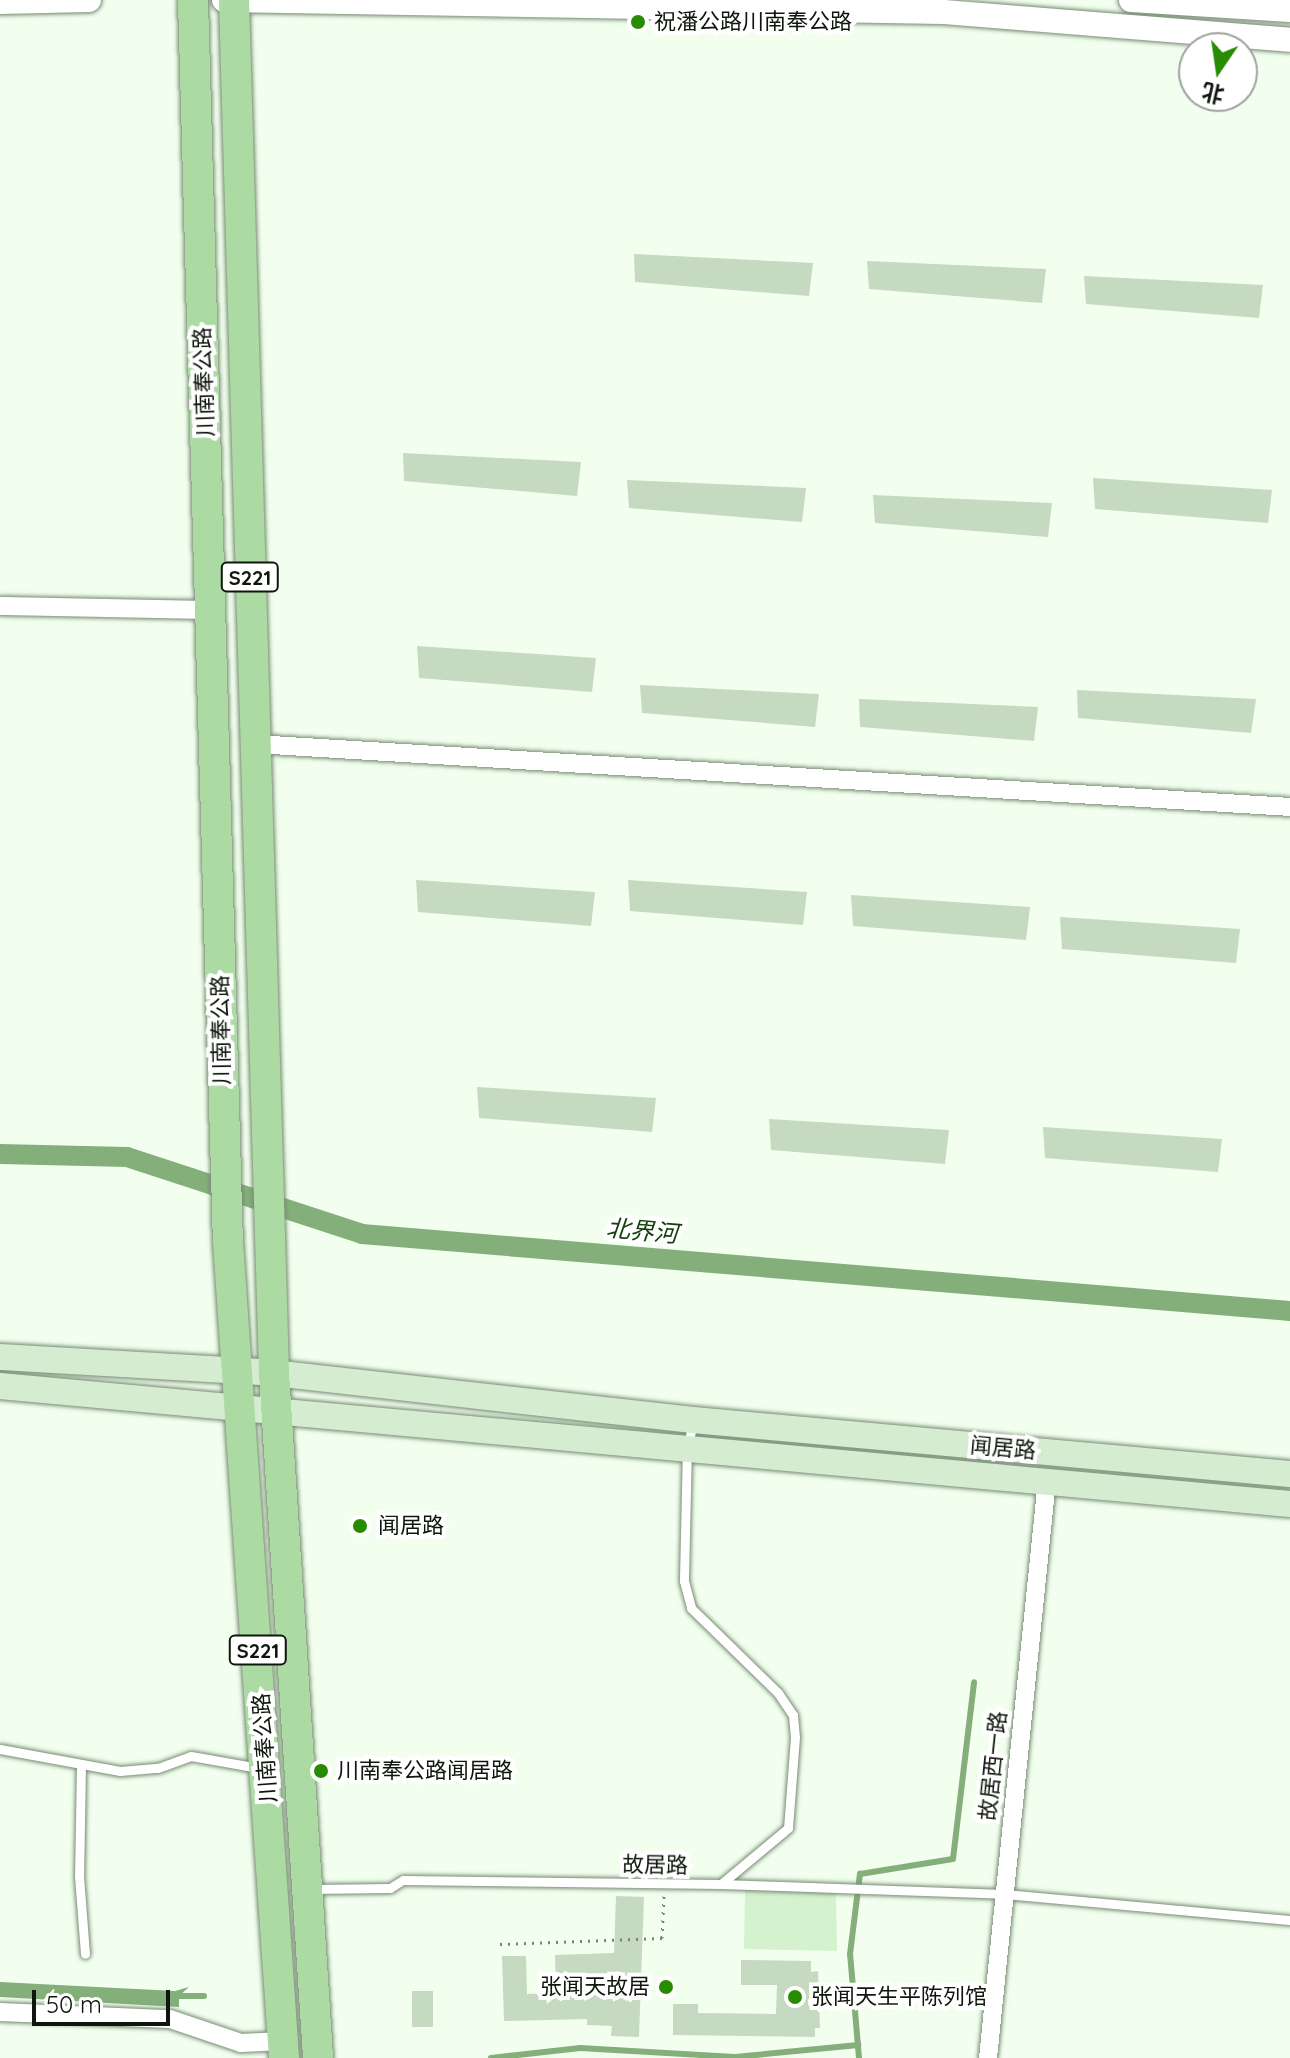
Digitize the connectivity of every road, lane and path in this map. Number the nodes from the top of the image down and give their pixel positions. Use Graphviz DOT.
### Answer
graph roads {
  1 [pos="89,0"];
  2 [pos="193,0"];
  3 [pos="224,0"];
  4 [pos="234,0"];
  5 [pos="1131,0"];
  6 [pos="0,2"];
  7 [pos="1290,10"];
  8 [pos="1290,40"];
  9 [pos="0,606"];
  10 [pos="211,610"];
  11 [pos="255,744"];
  12 [pos="1290,807"];
  13 [pos="0,1357"];
  14 [pos="239,1372"];
  15 [pos="274,1373"];
  16 [pos="0,1386"];
  17 [pos="241,1409"];
  18 [pos="277,1415"];
  19 [pos="693,1420"];
  20 [pos="687,1446"];
  21 [pos="1290,1474"];
  22 [pos="1047,1480"];
  23 [pos="1290,1504"];
  24 [pos="0,1749"];
  25 [pos="81,1765"];
  26 [pos="266,1770"];
  27 [pos="664,1883"];
  28 [pos="721,1884"];
  29 [pos="307,1889"];
  30 [pos="1004,1894"];
  31 [pos="1290,1920"];
  32 [pos="500,1944"];
  33 [pos="85,1954"];
  34 [pos="0,2012"];
  35 [pos="283,2050"];
  36 [pos="318,2058"];
  37 [pos="988,2058"];
  1 -- 6 [label="street"];
  2 -- 10 [label="main road, 川南奉公路 / S221"];
  3 -- 4 [label="street"];
  4 -- 8 [label="street"];
  4 -- 11 [label="main road, 川南奉公路 / S221"];
  5 -- 7 [label="street"];
  9 -- 10 [label="street"];
  10 -- 14 [label="main road, 川南奉公路 / S221"];
  11 -- 12 [label="street"];
  11 -- 15 [label="main road, 川南奉公路 / S221"];
  13 -- 14 [label="main road, 闻居路"];
  14 -- 15 [label="main road, 闻居路"];
  14 -- 17 [label="main road, 川南奉公路 / S221"];
  15 -- 18 [label="main road, 川南奉公路 / S221"];
  15 -- 19 [label="main road, 闻居路"];
  16 -- 17 [label="main road"];
  17 -- 18 [label="main road"];
  17 -- 26 [label="main road, 川南奉公路 / S221"];
  18 -- 20 [label="main road"];
  18 -- 29 [label="main road, 川南奉公路 / S221"];
  19 -- 20 [label="lane"];
  19 -- 21 [label="main road, 闻居路"];
  20 -- 22 [label="main road"];
  20 -- 28 [label="lane"];
  22 -- 23 [label="main road"];
  22 -- 30 [label="street, 故居西一路"];
  24 -- 25 [label="lane"];
  25 -- 26 [label="lane"];
  25 -- 33 [label="lane"];
  26 -- 35 [label="main road, 川南奉公路 / S221"];
  27 -- 28 [label="lane, 故居路"];
  27 -- 29 [label="lane, 故居路"];
  27 -- 32 [label="path"];
  28 -- 30 [label="lane, 故居路"];
  29 -- 36 [label="main road, 川南奉公路 / S221"];
  30 -- 31 [label="lane, 故居路"];
  30 -- 37 [label="street, 故居西一路"];
  34 -- 35 [label="street"];
}
